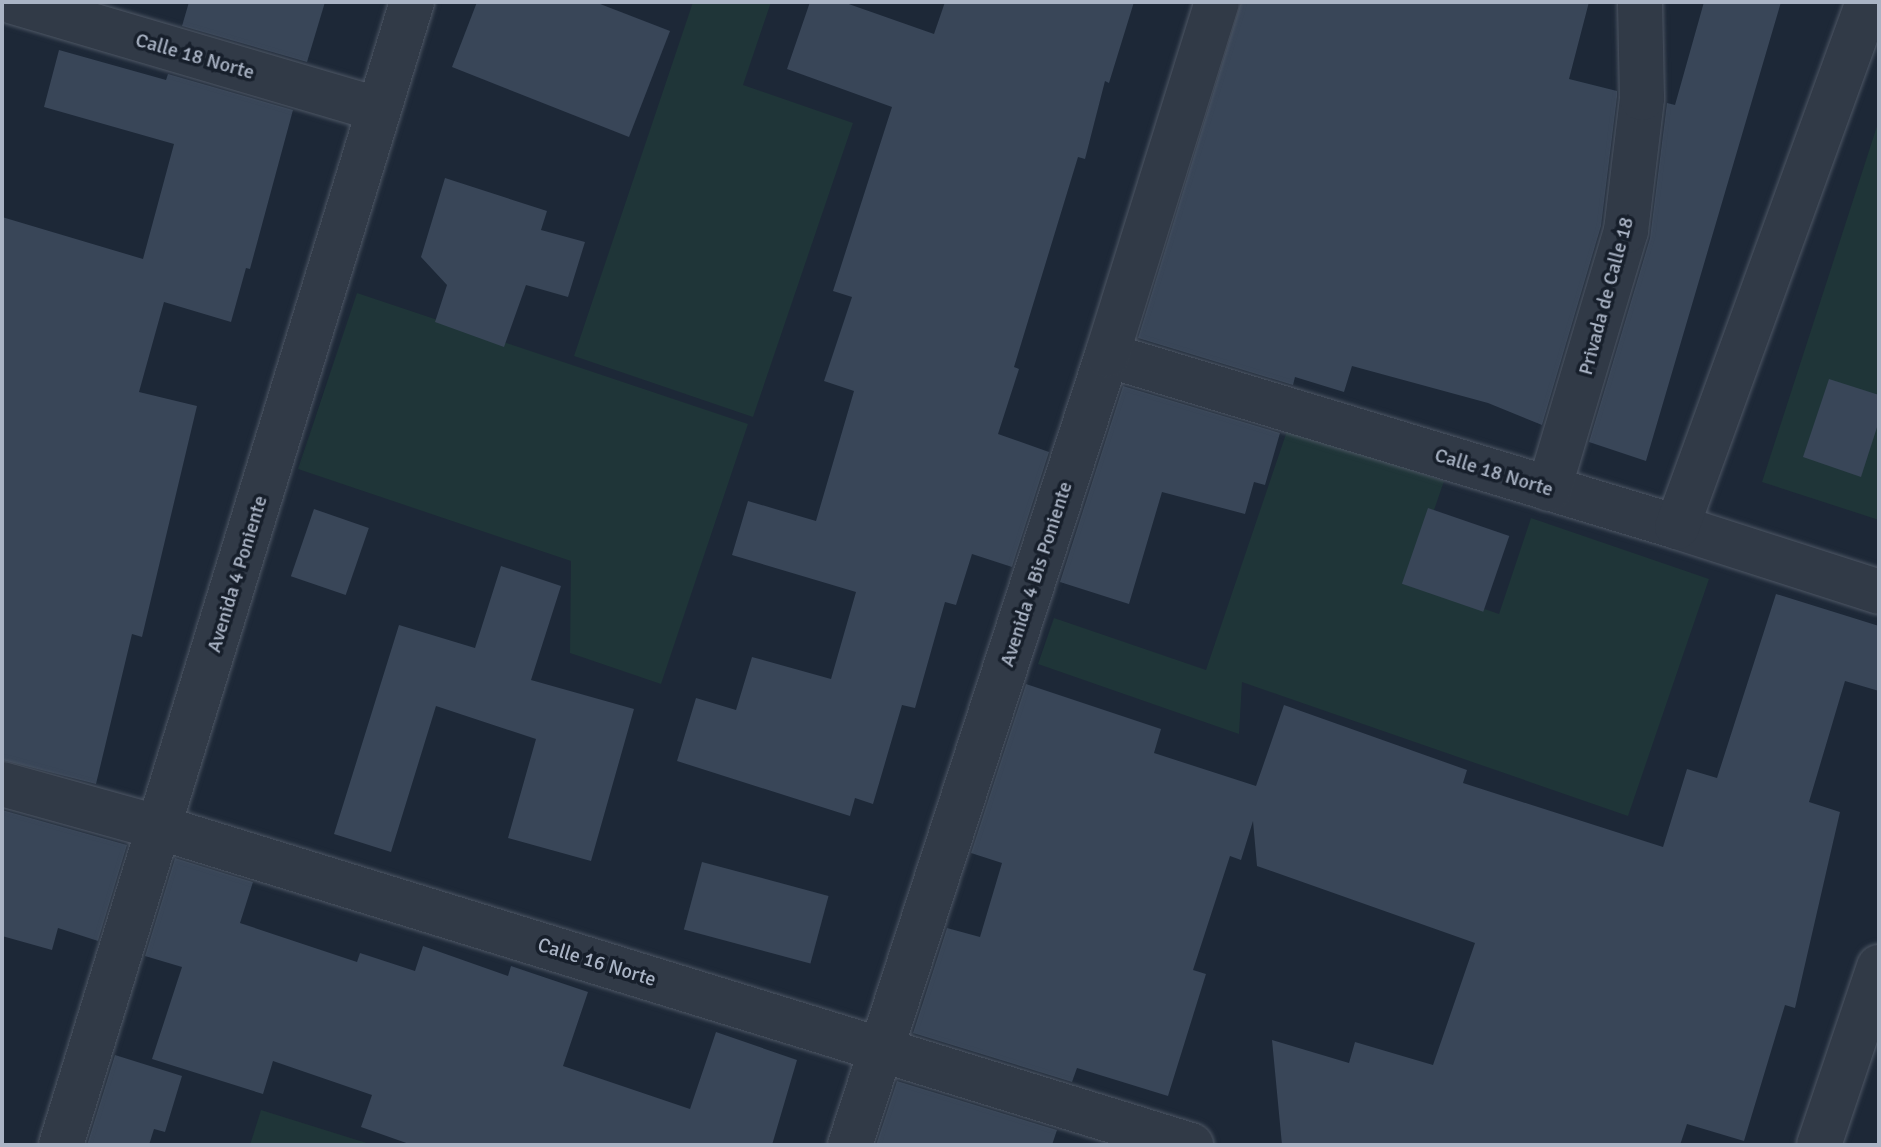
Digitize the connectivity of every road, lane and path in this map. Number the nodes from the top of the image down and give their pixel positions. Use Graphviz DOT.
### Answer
graph roads {
  1 [pos="13,2"];
  2 [pos="412,2"];
  3 [pos="1217,2"];
  4 [pos="1640,2"];
  5 [pos="1868,2"];
  6 [pos="377,109"];
  7 [pos="1107,355"];
  8 [pos="1549,489"];
  9 [pos="1677,527"];
  10 [pos="1879,592"];
  11 [pos="2,784"];
  12 [pos="161,828"];
  13 [pos="1879,967"];
  14 [pos="881,1049"];
  15 [pos="61,1145"];
  16 [pos="850,1145"];
  17 [pos="1191,1145"];
  18 [pos="1819,1145"];
  1 -- 6 [label="street, Calle 18 Norte"];
  2 -- 6 [label="street, Avenida 4 Poniente"];
  3 -- 7 [label="street, Avenida 4 Bis Poniente"];
  4 -- 8 [label="street, Privada de Calle 18"];
  5 -- 9 [label="street"];
  6 -- 12 [label="street, Avenida 4 Poniente"];
  7 -- 8 [label="street, Calle 18 Norte"];
  7 -- 14 [label="street, Avenida 4 Bis Poniente"];
  8 -- 9 [label="street, Calle 18 Norte"];
  9 -- 10 [label="street, Calle 18 Norte"];
  11 -- 12 [label="street, Calle 16 Norte"];
  12 -- 14 [label="street, Calle 16 Norte"];
  12 -- 15 [label="street, Avenida 4 Poniente"];
  13 -- 18 [label="street"];
  14 -- 16 [label="street, Avenida 4 Bis Poniente"];
  14 -- 17 [label="street, Calle 16 Norte"];
}
